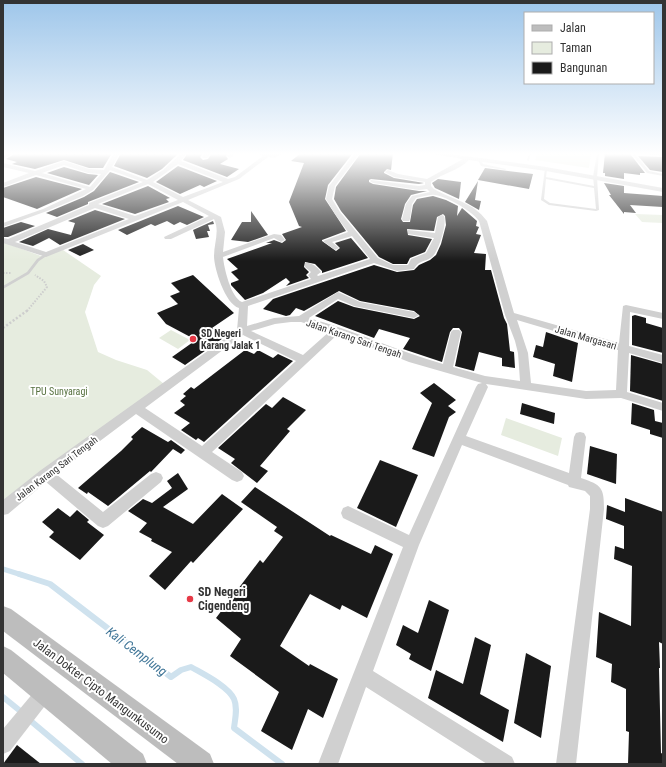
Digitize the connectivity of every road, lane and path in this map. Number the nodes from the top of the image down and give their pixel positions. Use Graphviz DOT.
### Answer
graph roads {
  1 [pos="91,189"];
  2 [pos="135,189"];
  3 [pos="162,189"];
  4 [pos="208,189"];
  5 [pos="331,189"];
  6 [pos="432,189"];
  7 [pos="543,189"];
  8 [pos="595,189"];
  9 [pos="436,193"];
  10 [pos="75,198"];
  11 [pos="182,199"];
  12 [pos="94,205"];
  13 [pos="214,216"];
  14 [pos="442,217"];
  15 [pos="136,219"];
  16 [pos="406,219"];
  17 [pos="3,225"];
  18 [pos="411,232"];
  19 [pos="353,233"];
  20 [pos="437,236"];
  21 [pos="168,237"];
  22 [pos="281,240"];
  23 [pos="6,241"];
  24 [pos="335,248"];
  25 [pos="46,255"];
  26 [pos="218,256"];
  27 [pos="374,260"];
  28 [pos="308,265"];
  29 [pos="3,273"];
  30 [pos="28,273"];
  31 [pos="317,280"];
  32 [pos="3,288"];
  33 [pos="243,305"];
  34 [pos="414,315"];
  35 [pos="510,315"];
  36 [pos="663,316"];
  37 [pos="301,320"];
  38 [pos="3,328"];
  39 [pos="337,330"];
  40 [pos="242,331"];
  41 [pos="456,332"];
  42 [pos="623,348"];
  43 [pos="663,359"];
  44 [pos="304,360"];
  45 [pos="447,368"];
  46 [pos="526,387"];
  47 [pos="482,388"];
  48 [pos="621,394"];
  49 [pos="663,407"];
  50 [pos="137,409"];
  51 [pos="580,437"];
  52 [pos="459,438"];
  53 [pos="202,453"];
  54 [pos="46,474"];
  55 [pos="237,476"];
  56 [pos="156,478"];
  57 [pos="574,483"];
  58 [pos="3,509"];
  59 [pos="348,513"];
  60 [pos="412,544"];
  61 [pos="3,617"];
  62 [pos="3,658"];
  63 [pos="363,675"];
  64 [pos="44,692"];
  65 [pos="3,744"];
  66 [pos="133,764"];
  67 [pos="200,764"];
  68 [pos="328,764"];
  69 [pos="505,764"];
  70 [pos="566,764"];
  1 -- 10 [label="street"];
  2 -- 12 [label="street"];
  3 -- 11 [label="street"];
  4 -- 11 [label="street"];
  5 -- 19 [label="street"];
  6 -- 9 [label="street"];
  7 -- 8 [label="lane"];
  9 -- 16 [label="street"];
  9 -- 35 [label="street"];
  10 -- 12 [label="street"];
  10 -- 17 [label="street"];
  11 -- 13 [label="street"];
  11 -- 15 [label="street"];
  12 -- 15 [label="street"];
  12 -- 23 [label="street"];
  13 -- 21 [label="street"];
  13 -- 26 [label="street"];
  14 -- 20 [label="street"];
  15 -- 25 [label="street"];
  18 -- 20 [label="street"];
  19 -- 24 [label="street"];
  19 -- 27 [label="street"];
  20 -- 27 [label="street"];
  22 -- 26 [label="street"];
  23 -- 25 [label="street"];
  25 -- 30 [label="lane"];
  26 -- 33 [label="street"];
  27 -- 31 [label="street"];
  28 -- 31 [label="street"];
  29 -- 30 [label="path"];
  30 -- 32 [label="lane"];
  30 -- 38 [label="path"];
  31 -- 33 [label="street"];
  33 -- 40 [label="street"];
  34 -- 37 [label="street"];
  35 -- 42 [label="street, Jalan Margasari"];
  35 -- 46 [label="street"];
  36 -- 42 [label="street"];
  37 -- 39 [label="street, Jalan Karang Sari Tengah"];
  37 -- 40 [label="street, Jalan Karang Sari Tengah"];
  39 -- 44 [label="street"];
  39 -- 45 [label="street, Jalan Karang Sari Tengah"];
  40 -- 44 [label="street"];
  40 -- 50 [label="street, Jalan Karang Sari Tengah"];
  41 -- 45 [label="street"];
  42 -- 43 [label="street, Jalan Margasari"];
  42 -- 48 [label="street"];
  44 -- 53 [label="street"];
  45 -- 46 [label="street, Jalan Karang Sari Tengah"];
  46 -- 48 [label="street, Jalan Karang Sari Tengah"];
  47 -- 52 [label="street"];
  48 -- 49 [label="street, Jalan Karang Sari Tengah"];
  50 -- 53 [label="street"];
  50 -- 54 [label="street, Jalan Karang Sari Tengah"];
  51 -- 57 [label="street"];
  52 -- 57 [label="street"];
  52 -- 60 [label="street"];
  53 -- 55 [label="street"];
  54 -- 56 [label="street"];
  54 -- 58 [label="street, Jalan Karang Sari Tengah"];
  57 -- 70 [label="street"];
  59 -- 60 [label="street"];
  60 -- 63 [label="street"];
  61 -- 67 [label="main road, Jalan Dokter Cipto Mangunkusumo"];
  62 -- 64 [label="main road"];
  63 -- 68 [label="street"];
  63 -- 69 [label="street"];
  64 -- 65 [label="street"];
  64 -- 66 [label="main road"];
}
